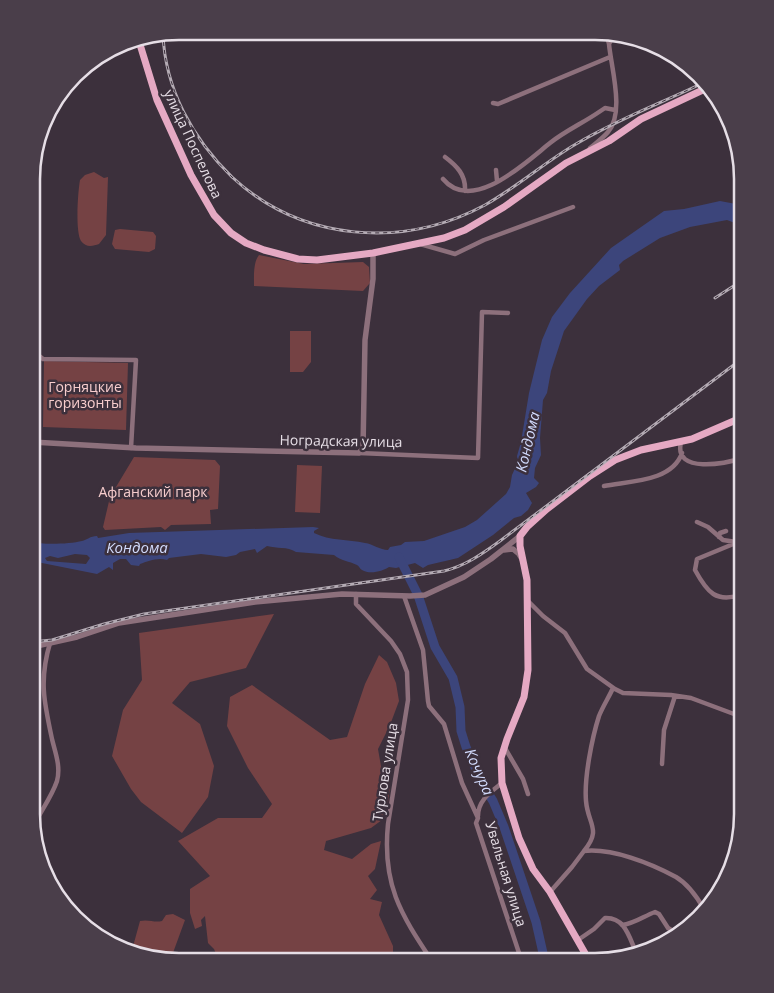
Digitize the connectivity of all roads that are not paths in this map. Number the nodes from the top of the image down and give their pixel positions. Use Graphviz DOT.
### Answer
graph roads {
  1 [pos="608,41"];
  2 [pos="611,41"];
  3 [pos="609,44"];
  4 [pos="140,46"];
  5 [pos="610,57"];
  6 [pos="702,90"];
  7 [pos="493,103"];
  8 [pos="615,110"];
  9 [pos="587,151"];
  10 [pos="445,157"];
  11 [pos="496,170"];
  12 [pos="443,179"];
  13 [pos="497,182"];
  14 [pos="465,191"];
  15 [pos="573,207"];
  16 [pos="420,244"];
  17 [pos="373,253"];
  18 [pos="508,313"];
  19 [pos="40,357"];
  20 [pos="734,421"];
  21 [pos="40,442"];
  22 [pos="681,442"];
  23 [pos="131,448"];
  24 [pos="359,453"];
  25 [pos="682,454"];
  26 [pos="734,460"];
  27 [pos="604,486"];
  28 [pos="697,522"];
  29 [pos="726,531"];
  30 [pos="520,536"];
  31 [pos="719,537"];
  32 [pos="734,542"];
  33 [pos="734,543"];
  34 [pos="502,550"];
  35 [pos="524,563"];
  36 [pos="356,594"];
  37 [pos="407,596"];
  38 [pos="734,596"];
  39 [pos="527,600"];
  40 [pos="50,643"];
  41 [pos="40,645"];
  42 [pos="613,688"];
  43 [pos="675,696"];
  44 [pos="734,714"];
  45 [pos="504,747"];
  46 [pos="662,764"];
  47 [pos="502,783"];
  48 [pos="528,794"];
  49 [pos="40,814"];
  50 [pos="478,818"];
  51 [pos="584,851"];
  52 [pos="550,892"];
  53 [pos="701,903"];
  54 [pos="622,925"];
  55 [pos="671,930"];
  56 [pos="578,940"];
  57 [pos="634,947"];
  58 [pos="427,953"];
  59 [pos="519,953"];
  60 [pos="585,953"];
  1 -- 3 [label="street"];
  2 -- 3 [label="street"];
  3 -- 5 [label="street"];
  4 -- 17 [label="main road, улица Поспелова"];
  5 -- 7 [label="street"];
  5 -- 8 [label="street"];
  6 -- 9 [label="main road, улица Поспелова"];
  8 -- 9 [label="street"];
  8 -- 13 [label="street"];
  9 -- 16 [label="main road, улица Поспелова"];
  10 -- 14 [label="street"];
  11 -- 13 [label="street"];
  12 -- 14 [label="street"];
  13 -- 14 [label="street"];
  15 -- 16 [label="street"];
  16 -- 17 [label="main road, улица Поспелова"];
  17 -- 24 [label="street"];
  18 -- 24 [label="street, Ноградская улица"];
  19 -- 23 [label="street"];
  20 -- 22 [label="main road"];
  21 -- 23 [label="street, Ноградская улица"];
  22 -- 25 [label="street"];
  22 -- 30 [label="main road"];
  23 -- 24 [label="street, Ноградская улица"];
  25 -- 26 [label="street"];
  25 -- 27 [label="street"];
  28 -- 31 [label="street"];
  29 -- 31 [label="street"];
  30 -- 34 [label="street"];
  30 -- 35 [label="main road"];
  31 -- 32 [label="street"];
  33 -- 38 [label="street"];
  34 -- 35 [label="street"];
  34 -- 37 [label="street"];
  35 -- 39 [label="main road"];
  36 -- 37 [label="street"];
  36 -- 40 [label="street"];
  36 -- 58 [label="street, Турлова улица"];
  37 -- 50 [label="street, Увальная улица"];
  39 -- 42 [label="street"];
  39 -- 45 [label="main road"];
  40 -- 41 [label="street"];
  40 -- 49 [label="street"];
  42 -- 43 [label="street"];
  42 -- 51 [label="street"];
  43 -- 44 [label="street"];
  43 -- 46 [label="street"];
  45 -- 47 [label="main road"];
  45 -- 48 [label="street"];
  47 -- 50 [label="street"];
  47 -- 52 [label="main road"];
  50 -- 59 [label="street, Увальная улица"];
  51 -- 52 [label="street"];
  51 -- 53 [label="street"];
  52 -- 56 [label="main road"];
  54 -- 55 [label="street"];
  54 -- 56 [label="street"];
  54 -- 57 [label="street"];
  56 -- 60 [label="main road"];
}
